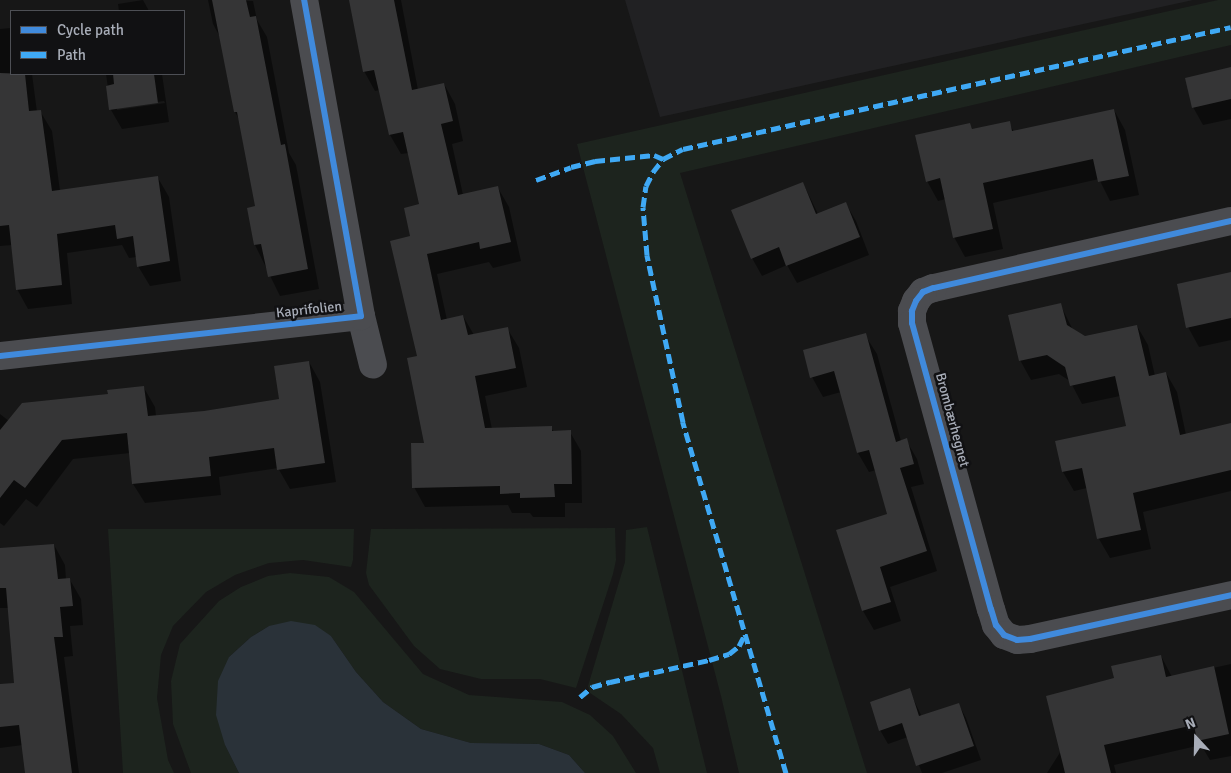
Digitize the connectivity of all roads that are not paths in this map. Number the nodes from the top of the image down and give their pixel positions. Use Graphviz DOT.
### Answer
graph roads {
  1 [pos="304,0"];
  2 [pos="1231,221"];
  3 [pos="361,316"];
  4 [pos="0,356"];
  5 [pos="373,365"];
  6 [pos="1231,596"];
  1 -- 3 [label="street, Kaprifolien"];
  2 -- 6 [label="street, Brombærhegnet"];
  3 -- 4 [label="street, Kaprifolien"];
  3 -- 5 [label="street, Kaprifolien"];
}
